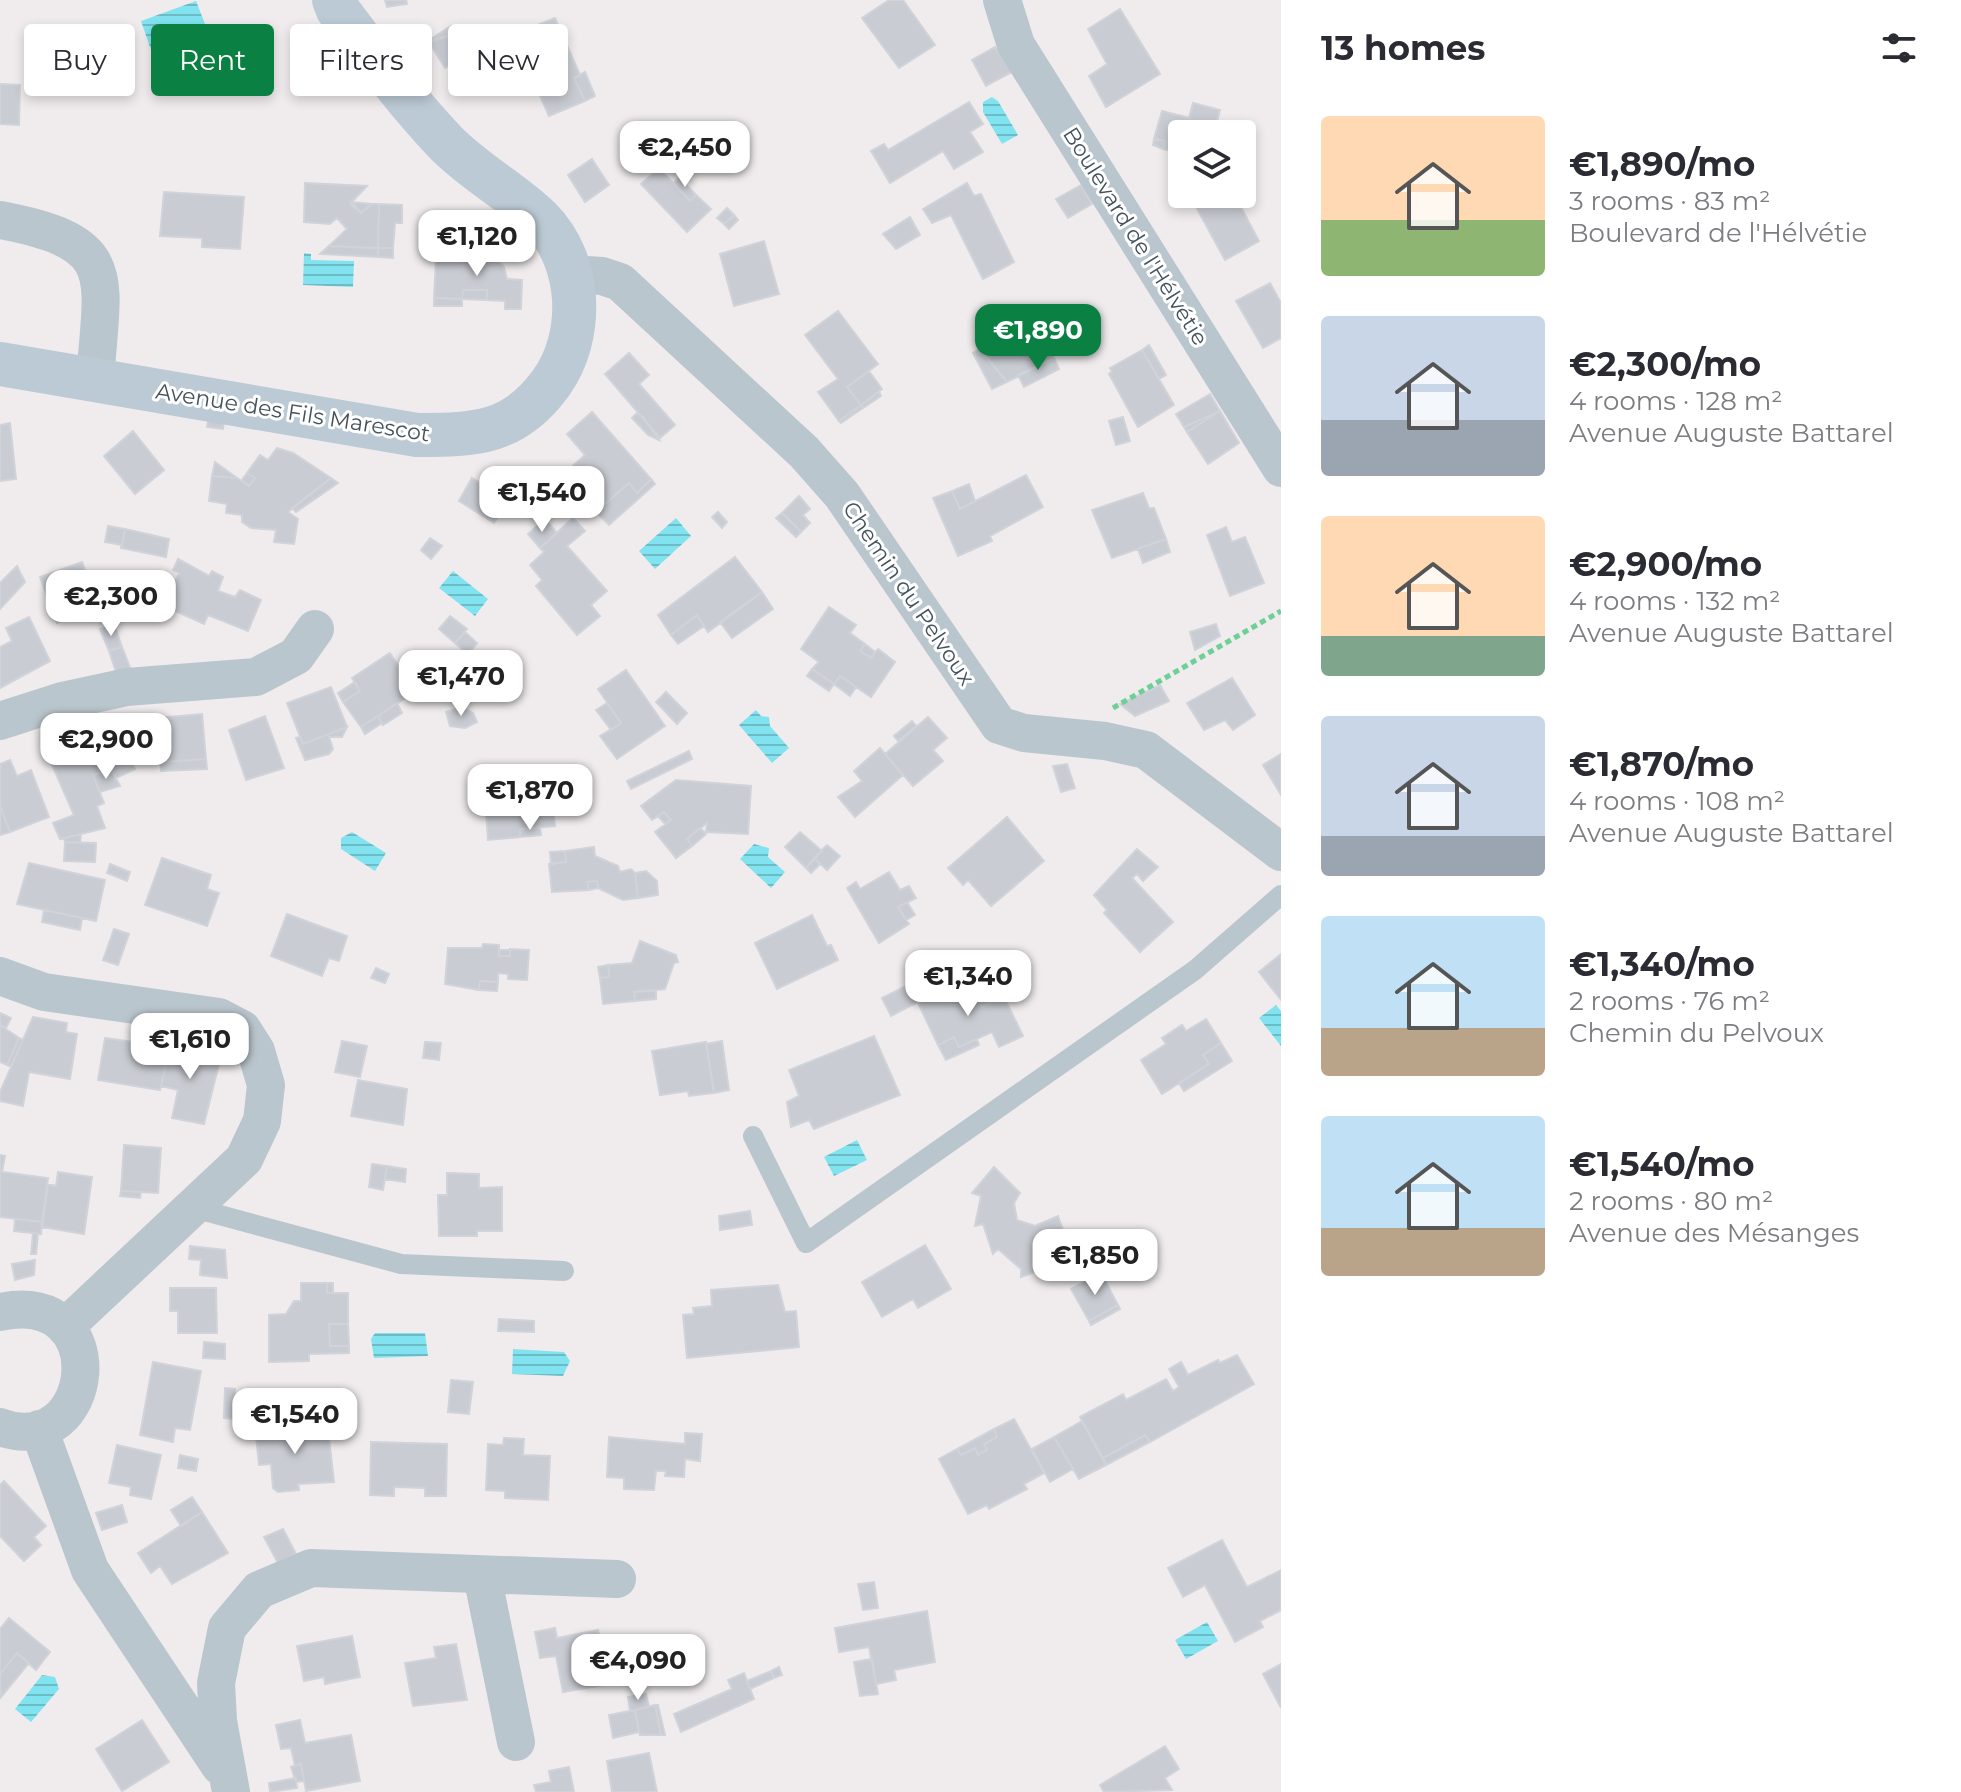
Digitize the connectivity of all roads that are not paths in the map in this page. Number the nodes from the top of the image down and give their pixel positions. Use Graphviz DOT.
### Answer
graph roads {
  1 [pos="334,0"];
  2 [pos="1002,0"];
  3 [pos="0,220"];
  4 [pos="570,274"];
  5 [pos="0,364"];
  6 [pos="95,381"];
  7 [pos="1281,468"];
  8 [pos="315,629"];
  9 [pos="0,721"];
  10 [pos="1281,852"];
  11 [pos="1281,895"];
  12 [pos="0,976"];
  13 [pos="753,1136"];
  14 [pos="190,1207"];
  15 [pos="564,1271"];
  16 [pos="0,1312"];
  17 [pos="65,1327"];
  18 [pos="0,1427"];
  19 [pos="39,1429"];
  20 [pos="482,1575"];
  21 [pos="617,1579"];
  22 [pos="516,1742"];
  23 [pos="230,1785"];
  1 -- 4 [label="street, Avenue des Fils Marescot"];
  2 -- 7 [label="street, Boulevard de l'Hélvétie"];
  3 -- 6 [label="street"];
  4 -- 6 [label="street, Avenue des Fils Marescot"];
  4 -- 10 [label="street, Chemin du Pelvoux"];
  5 -- 6 [label="street, Avenue des Fils Marescot"];
  8 -- 9 [label="street"];
  11 -- 13 [label="lane"];
  12 -- 14 [label="street"];
  14 -- 15 [label="lane"];
  14 -- 17 [label="street"];
  16 -- 17 [label="street"];
  17 -- 19 [label="street"];
  18 -- 19 [label="street"];
  19 -- 23 [label="street"];
  20 -- 21 [label="street"];
  20 -- 22 [label="street"];
  20 -- 23 [label="street"];
}
